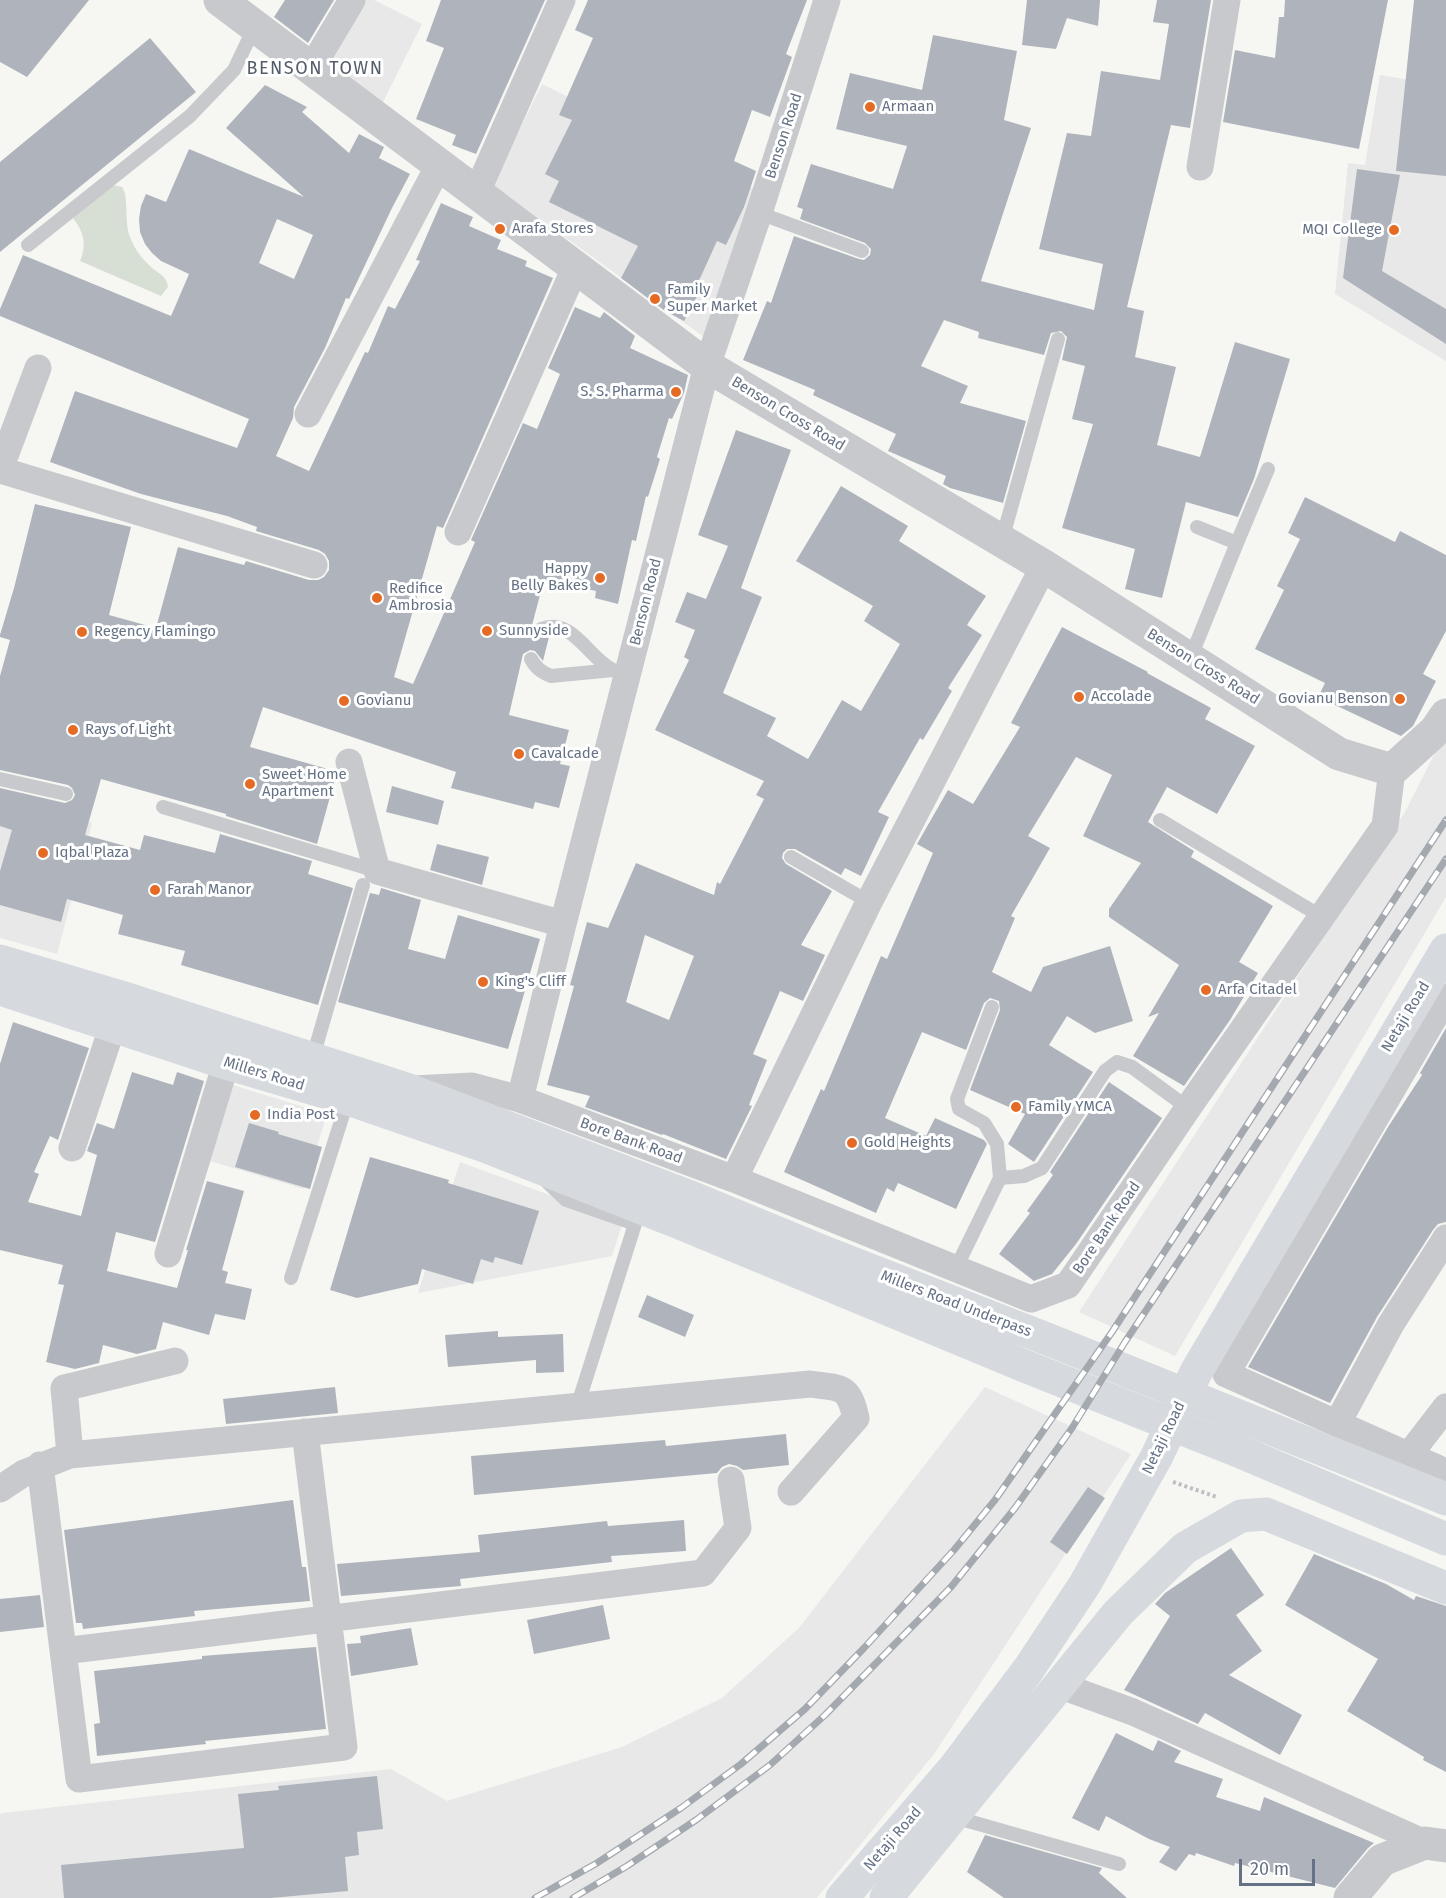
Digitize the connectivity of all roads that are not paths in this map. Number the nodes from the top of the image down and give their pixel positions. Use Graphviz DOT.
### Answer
graph roads {
  1 [pos="220,0"];
  2 [pos="352,0"];
  3 [pos="562,0"];
  4 [pos="827,0"];
  5 [pos="1227,0"];
  6 [pos="255,26"];
  7 [pos="311,69"];
  8 [pos="439,165"];
  9 [pos="1200,167"];
  10 [pos="476,194"];
  11 [pos="759,213"];
  12 [pos="28,245"];
  13 [pos="862,251"];
  14 [pos="575,268"];
  15 [pos="1058,339"];
  16 [pos="707,366"];
  17 [pos="38,368"];
  18 [pos="308,414"];
  19 [pos="0,469"];
  20 [pos="1268,469"];
  21 [pos="1197,527"];
  22 [pos="458,532"];
  23 [pos="1002,540"];
  24 [pos="1237,543"];
  25 [pos="314,565"];
  26 [pos="1044,566"];
  27 [pos="542,629"];
  28 [pos="531,659"];
  29 [pos="1191,659"];
  30 [pos="620,672"];
  31 [pos="1446,715"];
  32 [pos="349,762"];
  33 [pos="1392,770"];
  34 [pos="0,779"];
  35 [pos="66,794"];
  36 [pos="163,807"];
  37 [pos="1160,820"];
  38 [pos="791,857"];
  39 [pos="370,878"];
  40 [pos="869,902"];
  41 [pos="1322,916"];
  42 [pos="562,924"];
  43 [pos="1446,950"];
  44 [pos="0,961"];
  45 [pos="0,989"];
  46 [pos="1446,997"];
  47 [pos="992,1007"];
  48 [pos="113,1025"];
  49 [pos="312,1060"];
  50 [pos="226,1063"];
  51 [pos="406,1089"];
  52 [pos="348,1099"];
  53 [pos="520,1099"];
  54 [pos="1188,1108"];
  55 [pos="465,1112"];
  56 [pos="72,1148"];
  57 [pos="525,1163"];
  58 [pos="1000,1178"];
  59 [pos="734,1179"];
  60 [pos="1446,1238"];
  61 [pos="168,1254"];
  62 [pos="956,1268"];
  63 [pos="291,1278"];
  64 [pos="175,1361"];
  65 [pos="577,1407"];
  66 [pos="1446,1407"];
  67 [pos="1337,1424"];
  68 [pos="305,1432"];
  69 [pos="70,1455"];
  70 [pos="1409,1455"];
  71 [pos="40,1465"];
  72 [pos="1446,1472"];
  73 [pos="731,1480"];
  74 [pos="0,1489"];
  75 [pos="791,1492"];
  76 [pos="1446,1499"];
  77 [pos="1446,1539"];
  78 [pos="1446,1588"];
  79 [pos="328,1619"];
  80 [pos="63,1651"];
  81 [pos="1059,1685"];
  82 [pos="952,1816"];
  83 [pos="1436,1845"];
  84 [pos="1119,1864"];
  85 [pos="842,1898"];
  86 [pos="886,1898"];
  87 [pos="1350,1898"];
  1 -- 6 [label="street, Benson Cross Road"];
  2 -- 7 [label="street"];
  3 -- 10 [label="street"];
  4 -- 11 [label="street, Benson Road"];
  5 -- 9 [label="street"];
  6 -- 7 [label="street, Benson Cross Road"];
  6 -- 12 [label="lane"];
  7 -- 8 [label="street, Benson Cross Road"];
  8 -- 10 [label="street, Benson Cross Road"];
  8 -- 18 [label="street"];
  10 -- 14 [label="street, Benson Cross Road"];
  11 -- 13 [label="lane"];
  11 -- 16 [label="street, Benson Road"];
  14 -- 16 [label="street, Benson Cross Road"];
  14 -- 22 [label="street"];
  15 -- 23 [label="lane"];
  16 -- 23 [label="street, Benson Cross Road"];
  16 -- 30 [label="street, Benson Road"];
  17 -- 19 [label="street"];
  19 -- 25 [label="street"];
  20 -- 24 [label="lane"];
  21 -- 24 [label="lane"];
  23 -- 26 [label="street, Benson Cross Road"];
  24 -- 29 [label="lane"];
  26 -- 29 [label="street, Benson Cross Road"];
  26 -- 40 [label="street"];
  27 -- 30 [label="lane"];
  28 -- 30 [label="lane"];
  29 -- 33 [label="street, Benson Cross Road"];
  30 -- 42 [label="street, Benson Road"];
  31 -- 33 [label="street"];
  32 -- 39 [label="street"];
  33 -- 41 [label="street, Bore Bank Road"];
  34 -- 35 [label="lane"];
  36 -- 39 [label="lane"];
  37 -- 41 [label="lane"];
  38 -- 40 [label="lane"];
  39 -- 42 [label="street"];
  39 -- 49 [label="lane"];
  40 -- 59 [label="street"];
  41 -- 54 [label="street, Bore Bank Road"];
  42 -- 53 [label="street, Benson Road"];
  43 -- 85 [label="main road, Netaji Road"];
  44 -- 49 [label="main road, Millers Road"];
  45 -- 48 [label="main road, Millers Road"];
  46 -- 67 [label="street"];
  47 -- 58 [label="lane"];
  48 -- 50 [label="main road, Millers Road"];
  48 -- 56 [label="street"];
  49 -- 51 [label="main road, Millers Road"];
  50 -- 52 [label="main road, Millers Road"];
  50 -- 61 [label="street"];
  51 -- 53 [label="street"];
  51 -- 55 [label="main road, Millers Road"];
  52 -- 57 [label="main road, Millers Road"];
  52 -- 63 [label="lane"];
  53 -- 59 [label="street, Bore Bank Road"];
  54 -- 58 [label="lane"];
  54 -- 62 [label="street, Bore Bank Road"];
  55 -- 76 [label="main road, Millers Road Underpass"];
  57 -- 65 [label="lane"];
  57 -- 77 [label="main road, Millers Road Underpass"];
  58 -- 62 [label="lane"];
  59 -- 62 [label="street, Bore Bank Road"];
  60 -- 67 [label="street"];
  64 -- 69 [label="street"];
  65 -- 68 [label="street"];
  65 -- 75 [label="street"];
  66 -- 70 [label="street"];
  67 -- 70 [label="street"];
  68 -- 69 [label="street"];
  68 -- 79 [label="street"];
  69 -- 71 [label="street"];
  70 -- 72 [label="street"];
  71 -- 74 [label="street"];
  71 -- 80 [label="street"];
  73 -- 79 [label="street"];
  78 -- 81 [label="main road, Netaji Road"];
  79 -- 80 [label="street"];
  79 -- 80 [label="street"];
  81 -- 82 [label="main road, Netaji Road"];
  81 -- 83 [label="street"];
  82 -- 84 [label="lane"];
  82 -- 86 [label="main road, Netaji Road"];
  83 -- 87 [label="street"];
}
